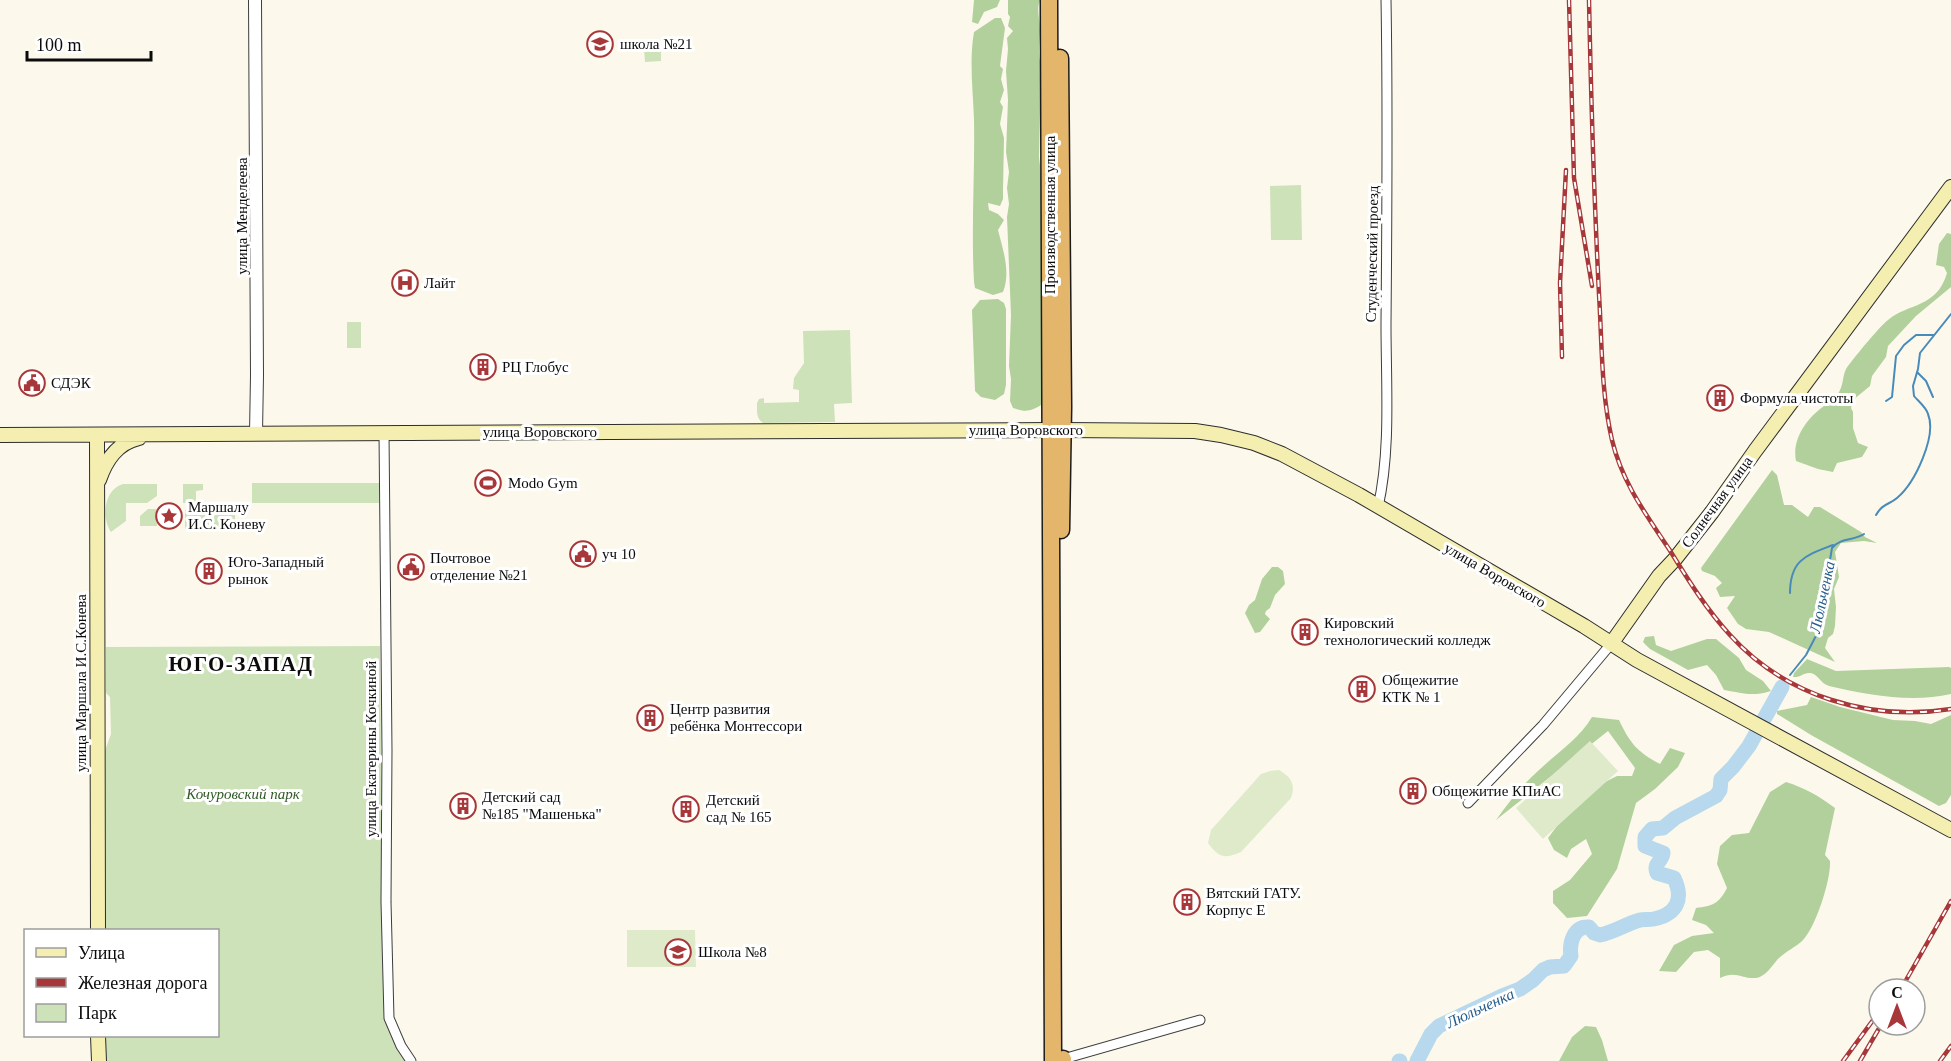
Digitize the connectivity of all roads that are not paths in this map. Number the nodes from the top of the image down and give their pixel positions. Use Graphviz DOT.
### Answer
graph roads {
  1 [pos="255,0"];
  2 [pos="1049,0"];
  3 [pos="1060,0"];
  4 [pos="1386,0"];
  5 [pos="1951,187"];
  6 [pos="1057,430"];
  7 [pos="384,432"];
  8 [pos="256,433"];
  9 [pos="156,434"];
  10 [pos="0,435"];
  11 [pos="97,435"];
  12 [pos="97,488"];
  13 [pos="1378,507"];
  14 [pos="1611,644"];
  15 [pos="1468,803"];
  16 [pos="1951,830"];
  17 [pos="98,929"];
  18 [pos="1200,1020"];
  19 [pos="98,1037"];
  20 [pos="1060,1060"];
  21 [pos="99,1061"];
  22 [pos="411,1061"];
  1 -- 8 [label="street, улица Менделеева"];
  2 -- 6 [label="highway, Производственная улица"];
  3 -- 6 [label="highway, Производственная улица"];
  4 -- 13 [label="street, Студенческий проезд"];
  5 -- 14 [label="main road, Солнечная улица"];
  6 -- 7 [label="main road, улица Воровского"];
  6 -- 13 [label="main road, улица Воровского"];
  6 -- 20 [label="highway"];
  7 -- 8 [label="main road, улица Воровского"];
  7 -- 22 [label="street, улица Екатерины Кочкиной"];
  8 -- 9 [label="main road, улица Воровского"];
  9 -- 11 [label="main road, улица Воровского"];
  9 -- 12 [label="main road"];
  10 -- 11 [label="main road, улица Воровского"];
  11 -- 12 [label="main road, улица Маршала И.С.Конева"];
  12 -- 17 [label="main road, улица Маршала И.С.Конева"];
  13 -- 14 [label="main road, улица Воровского"];
  14 -- 15 [label="street, Солнечная улица"];
  14 -- 16 [label="main road, улица Воровского"];
  18 -- 20 [label="street"];
  19 -- 21 [label="main road"];
}
